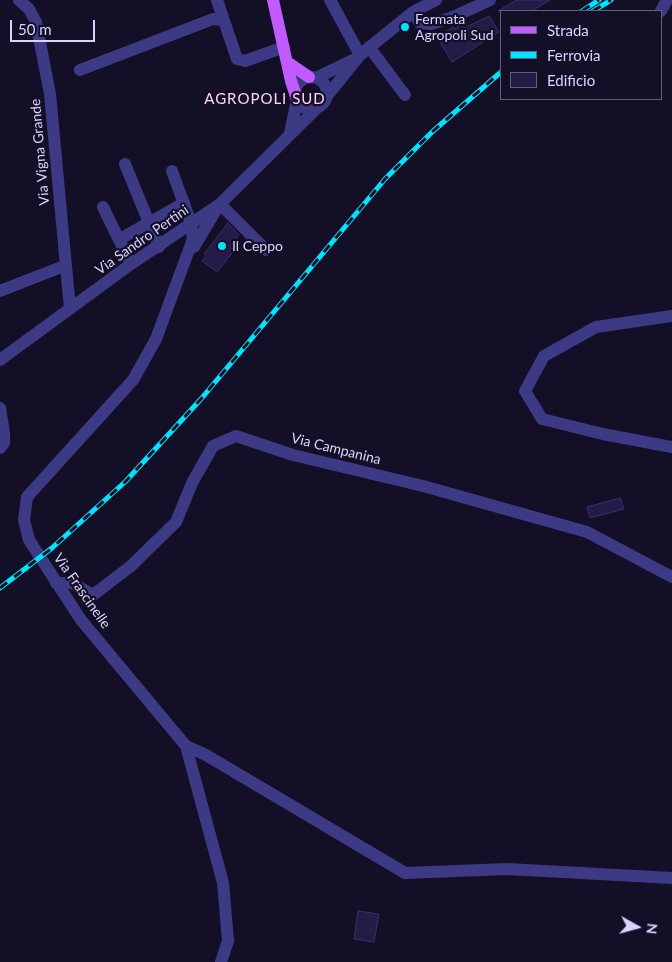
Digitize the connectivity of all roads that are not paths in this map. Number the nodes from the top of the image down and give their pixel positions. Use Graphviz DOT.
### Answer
graph roads {
  1 [pos="19,0"];
  2 [pos="217,0"];
  3 [pos="273,0"];
  4 [pos="330,0"];
  5 [pos="436,0"];
  6 [pos="482,2"];
  7 [pos="413,12"];
  8 [pos="223,20"];
  9 [pos="284,47"];
  10 [pos="361,54"];
  11 [pos="287,62"];
  12 [pos="80,70"];
  13 [pos="312,77"];
  14 [pos="405,95"];
  15 [pos="296,96"];
  16 [pos="327,96"];
  17 [pos="318,107"];
  18 [pos="290,134"];
  19 [pos="125,164"];
  20 [pos="172,170"];
  21 [pos="184,203"];
  22 [pos="220,204"];
  23 [pos="103,207"];
  24 [pos="148,222"];
  25 [pos="188,226"];
  26 [pos="120,239"];
  27 [pos="164,244"];
  28 [pos="266,250"];
  29 [pos="188,252"];
  30 [pos="131,264"];
  31 [pos="64,266"];
  32 [pos="0,290"];
  33 [pos="70,309"];
  34 [pos="672,316"];
  35 [pos="0,360"];
  36 [pos="0,408"];
  37 [pos="672,447"];
  38 [pos="0,448"];
  39 [pos="672,577"];
  40 [pos="56,583"];
  41 [pos="186,746"];
  42 [pos="672,878"];
  43 [pos="221,962"];
  1 -- 31 [label="street, Via Vigna Grande"];
  2 -- 8 [label="street"];
  3 -- 9 [label="main road"];
  4 -- 10 [label="street"];
  5 -- 7 [label="street"];
  6 -- 7 [label="street"];
  7 -- 10 [label="street"];
  8 -- 9 [label="street"];
  8 -- 12 [label="street"];
  9 -- 11 [label="main road"];
  10 -- 13 [label="street"];
  10 -- 14 [label="street"];
  10 -- 16 [label="street"];
  11 -- 13 [label="main road"];
  11 -- 15 [label="main road"];
  13 -- 15 [label="street"];
  13 -- 16 [label="street"];
  15 -- 17 [label="street"];
  15 -- 18 [label="street"];
  16 -- 17 [label="street"];
  17 -- 18 [label="street, Via Sandro Pertini"];
  18 -- 22 [label="street, Via Sandro Pertini"];
  19 -- 24 [label="street"];
  20 -- 21 [label="street"];
  21 -- 24 [label="street"];
  21 -- 25 [label="street"];
  22 -- 25 [label="street, Via Sandro Pertini"];
  22 -- 28 [label="street"];
  22 -- 29 [label="street, Via Frascinelle"];
  23 -- 26 [label="street"];
  24 -- 26 [label="street"];
  24 -- 27 [label="street"];
  25 -- 27 [label="street, Via Sandro Pertini"];
  25 -- 29 [label="street, Via Frascinelle"];
  26 -- 30 [label="street"];
  27 -- 29 [label="street"];
  27 -- 30 [label="street, Via Sandro Pertini"];
  29 -- 40 [label="street, Via Frascinelle"];
  30 -- 33 [label="street, Via Sandro Pertini"];
  31 -- 32 [label="street"];
  31 -- 33 [label="street, Via Vigna Grande"];
  33 -- 35 [label="street, Via Sandro Pertini"];
  34 -- 37 [label="street"];
  36 -- 38 [label="street"];
  39 -- 40 [label="street, Via Campanina"];
  40 -- 41 [label="street, Via Frascinelle"];
  41 -- 42 [label="street"];
  41 -- 43 [label="street, Via Frascinelle"];
}
